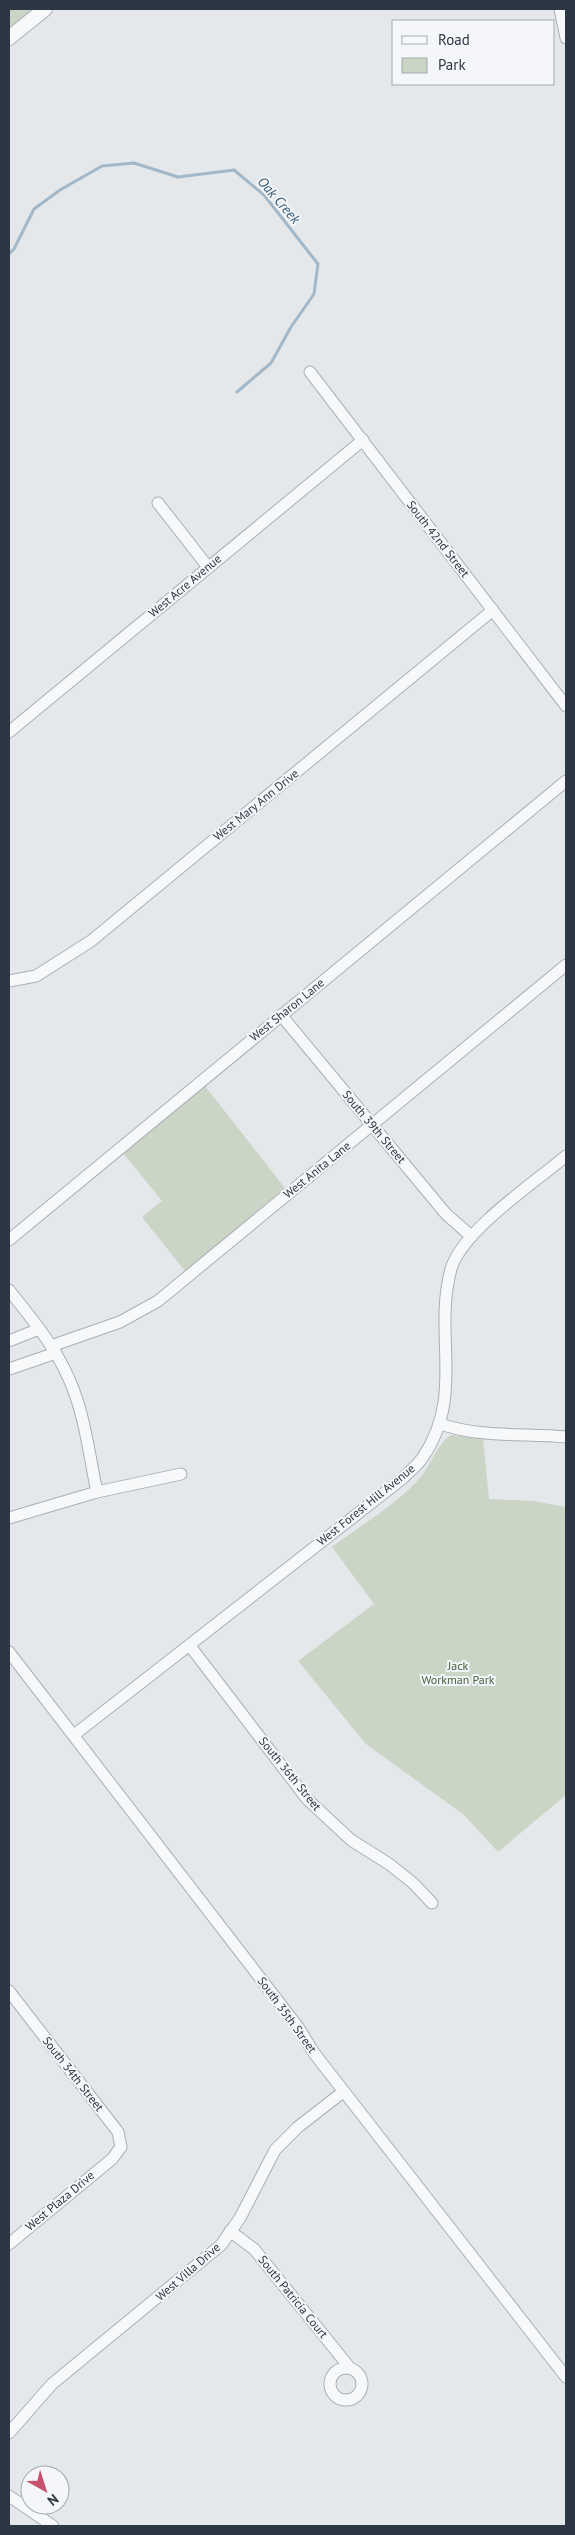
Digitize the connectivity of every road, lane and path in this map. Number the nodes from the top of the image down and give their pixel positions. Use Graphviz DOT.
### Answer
graph roads {
  1 [pos="45,9"];
  2 [pos="560,9"];
  3 [pos="9,38"];
  4 [pos="566,38"];
  5 [pos="310,372"];
  6 [pos="363,440"];
  7 [pos="158,503"];
  8 [pos="208,567"];
  9 [pos="493,610"];
  10 [pos="566,706"];
  11 [pos="9,732"];
  12 [pos="566,781"];
  13 [pos="566,965"];
  14 [pos="9,980"];
  15 [pos="281,1015"];
  16 [pos="372,1125"];
  17 [pos="566,1156"];
  18 [pos="470,1236"];
  19 [pos="9,1240"];
  20 [pos="9,1290"];
  21 [pos="39,1329"];
  22 [pos="9,1341"];
  23 [pos="54,1349"];
  24 [pos="9,1368"];
  25 [pos="441,1424"];
  26 [pos="566,1437"];
  27 [pos="182,1474"];
  28 [pos="96,1492"];
  29 [pos="9,1518"];
  30 [pos="190,1646"];
  31 [pos="9,1652"];
  32 [pos="74,1735"];
  33 [pos="432,1903"];
  34 [pos="9,1991"];
  35 [pos="13,2005"];
  36 [pos="343,2092"];
  37 [pos="112,2159"];
  38 [pos="230,2231"];
  39 [pos="9,2244"];
  40 [pos="350,2368"];
  41 [pos="566,2377"];
  42 [pos="9,2433"];
  43 [pos="9,2496"];
  44 [pos="53,2526"];
  1 -- 3 [label="street"];
  2 -- 4 [label="street"];
  5 -- 6 [label="street, South 42nd Street"];
  6 -- 8 [label="street, West Acre Avenue"];
  6 -- 9 [label="street, South 42nd Street"];
  7 -- 8 [label="street"];
  8 -- 11 [label="street, West Acre Avenue"];
  9 -- 10 [label="street, South 42nd Street"];
  9 -- 14 [label="street, West Mary Ann Drive"];
  12 -- 15 [label="street, West Sharon Lane"];
  13 -- 16 [label="street, West Anita Lane"];
  15 -- 16 [label="street, South 39th Street"];
  15 -- 19 [label="street, West Sharon Lane"];
  16 -- 18 [label="street, South 39th Street"];
  16 -- 23 [label="street, West Anita Lane"];
  17 -- 18 [label="street, West Forest Hill Avenue"];
  18 -- 25 [label="street, West Forest Hill Avenue"];
  20 -- 21 [label="street"];
  21 -- 22 [label="street"];
  21 -- 23 [label="street"];
  23 -- 24 [label="street, West Anita Lane"];
  23 -- 28 [label="street"];
  25 -- 26 [label="street"];
  25 -- 30 [label="street, West Forest Hill Avenue"];
  27 -- 28 [label="street"];
  28 -- 29 [label="street"];
  30 -- 32 [label="street, West Forest Hill Avenue"];
  30 -- 33 [label="street, South 36th Street"];
  31 -- 32 [label="street, South 35th Street"];
  32 -- 36 [label="street, South 35th Street"];
  34 -- 35 [label="street, South 34th Street"];
  35 -- 37 [label="street, South 34th Street"];
  36 -- 38 [label="street, West Villa Drive"];
  36 -- 41 [label="street, South 35th Street"];
  37 -- 39 [label="street, West Plaza Drive"];
  38 -- 40 [label="street, South Patricia Court"];
  38 -- 42 [label="street, West Villa Drive"];
  43 -- 44 [label="street"];
}
